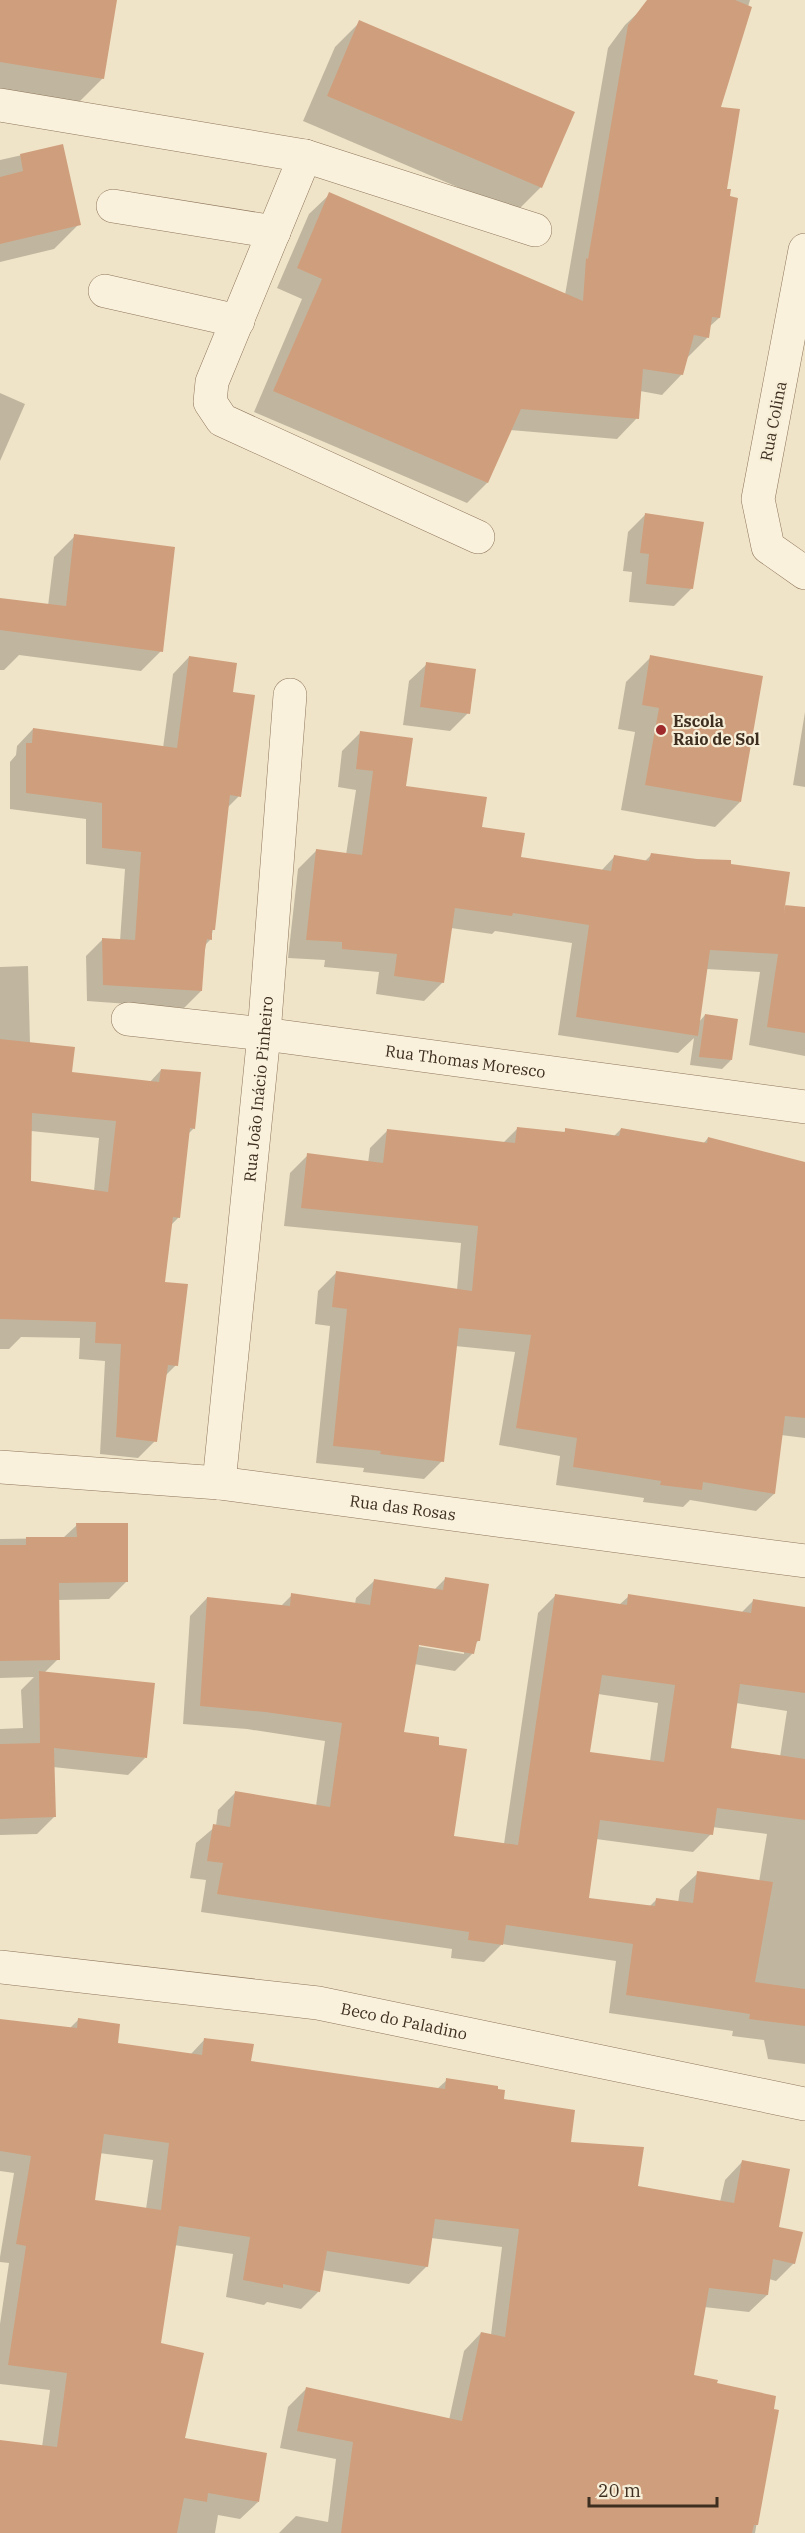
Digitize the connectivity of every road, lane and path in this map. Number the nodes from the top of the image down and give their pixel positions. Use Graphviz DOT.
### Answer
graph roads {
  1 [pos="0,105"];
  2 [pos="305,156"];
  3 [pos="113,206"];
  4 [pos="535,230"];
  5 [pos="274,232"];
  6 [pos="805,250"];
  7 [pos="105,291"];
  8 [pos="238,321"];
  9 [pos="478,537"];
  10 [pos="805,573"];
  11 [pos="290,695"];
  12 [pos="128,1019"];
  13 [pos="264,1035"];
  14 [pos="805,1107"];
  15 [pos="0,1467"];
  16 [pos="219,1483"];
  17 [pos="805,1561"];
  18 [pos="0,1967"];
  19 [pos="805,2104"];
  1 -- 2 [label="street"];
  2 -- 4 [label="street"];
  2 -- 5 [label="street"];
  3 -- 5 [label="street"];
  5 -- 8 [label="street"];
  6 -- 10 [label="street, Rua Colina"];
  7 -- 8 [label="street"];
  8 -- 9 [label="street"];
  11 -- 13 [label="street, Rua João Inácio Pinheiro"];
  12 -- 13 [label="street, Rua Thomas Moresco"];
  13 -- 14 [label="street, Rua Thomas Moresco"];
  13 -- 16 [label="street, Rua João Inácio Pinheiro"];
  15 -- 16 [label="street, Rua das Rosas"];
  16 -- 17 [label="street, Rua das Rosas"];
  18 -- 19 [label="street, Beco do Paladino"];
}
